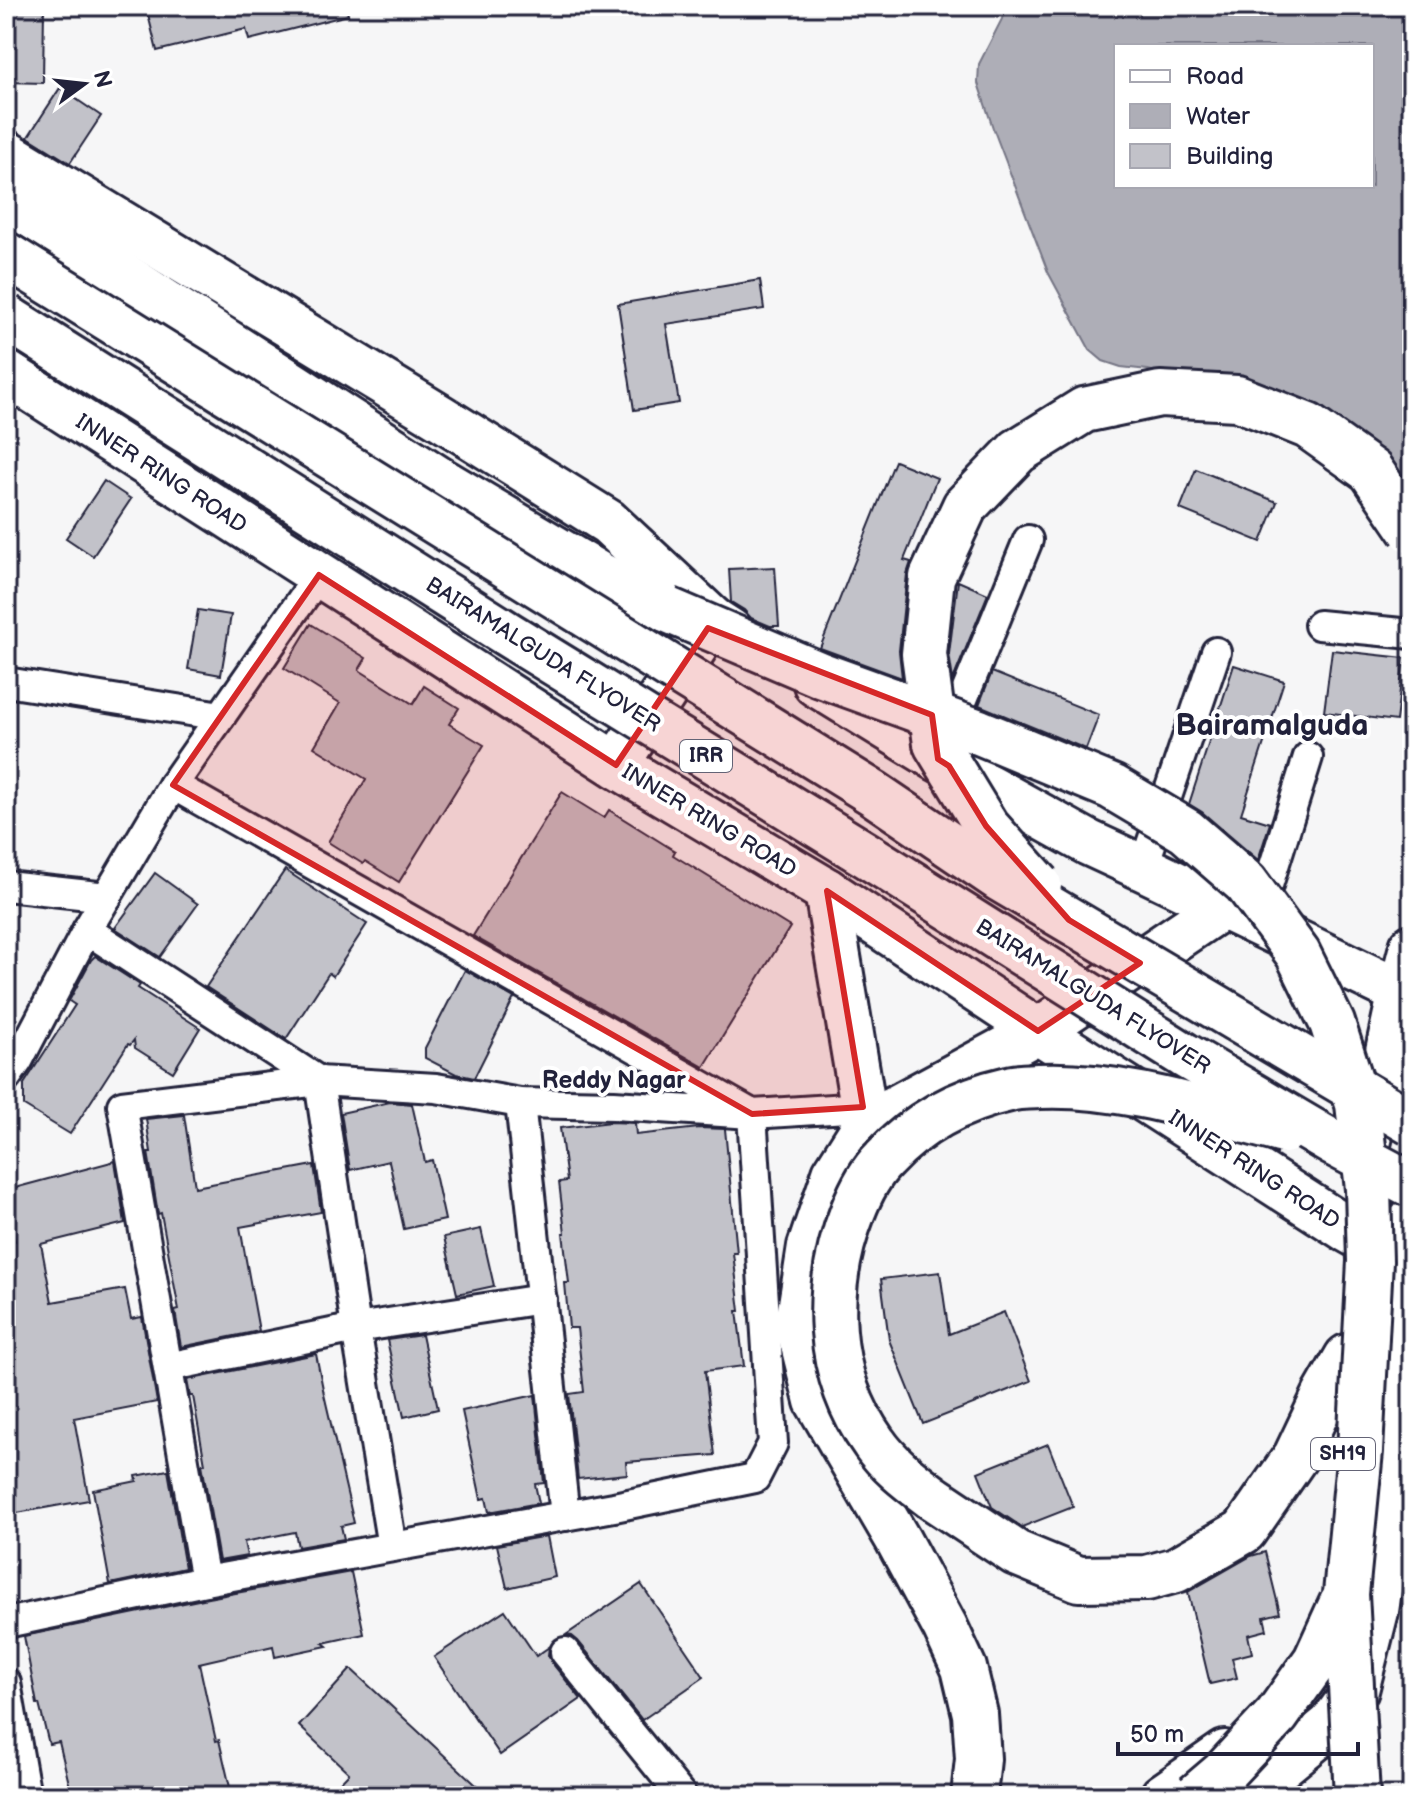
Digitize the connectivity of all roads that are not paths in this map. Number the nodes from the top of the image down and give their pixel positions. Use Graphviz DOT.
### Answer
graph roads {
  1 [pos="6,153"];
  2 [pos="6,199"];
  3 [pos="6,255"];
  4 [pos="6,317"];
  5 [pos="6,373"];
  6 [pos="1412,531"];
  7 [pos="1028,540"];
  8 [pos="319,575"];
  9 [pos="713,620"];
  10 [pos="1319,625"];
  11 [pos="1412,634"];
  12 [pos="1216,652"];
  13 [pos="6,682"];
  14 [pos="221,716"];
  15 [pos="1308,757"];
  16 [pos="938,759"];
  17 [pos="616,765"];
  18 [pos="173,785"];
  19 [pos="1143,868"];
  20 [pos="6,886"];
  21 [pos="827,891"];
  22 [pos="107,897"];
  23 [pos="1240,914"];
  24 [pos="1069,920"];
  25 [pos="87,930"];
  26 [pos="1412,947"];
  27 [pos="1400,992"];
  28 [pos="1038,1031"];
  29 [pos="6,1078"];
  30 [pos="319,1081"];
  31 [pos="520,1103"];
  32 [pos="752,1114"];
  33 [pos="864,1116"];
  34 [pos="1412,1123"];
  35 [pos="1333,1143"];
  36 [pos="1412,1185"];
  37 [pos="1412,1220"];
  38 [pos="1348,1230"];
  39 [pos="1409,1265"];
  40 [pos="542,1299"];
  41 [pos="356,1328"];
  42 [pos="1347,1357"];
  43 [pos="168,1367"];
  44 [pos="1409,1411"];
  45 [pos="565,1516"];
  46 [pos="392,1547"];
  47 [pos="205,1581"];
  48 [pos="1346,1594"];
  49 [pos="6,1623"];
  50 [pos="565,1652"];
  51 [pos="6,1683"];
  52 [pos="26,1796"];
  53 [pos="682,1796"];
  54 [pos="974,1796"];
  55 [pos="1163,1796"];
  56 [pos="1196,1796"];
  57 [pos="1241,1796"];
  58 [pos="1357,1796"];
  1 -- 9 [label="main road"];
  2 -- 48 [label="main road, bridge"];
  3 -- 24 [label="main road, IRR, bridge"];
  4 -- 35 [label="main road, BAIRAMALGUDA FLYOVER / IRR, bridge"];
  5 -- 8 [label="main road, INNER RING ROAD"];
  6 -- 24 [label="main road, bridge"];
  7 -- 16 [label="street"];
  8 -- 14 [label="street"];
  8 -- 17 [label="main road, INNER RING ROAD"];
  9 -- 16 [label="main road"];
  9 -- 17 [label="main road"];
  10 -- 11 [label="street"];
  12 -- 19 [label="street"];
  13 -- 14 [label="street"];
  14 -- 18 [label="street"];
  15 -- 23 [label="street"];
  16 -- 19 [label="main road"];
  17 -- 21 [label="main road, INNER RING ROAD"];
  18 -- 22 [label="street"];
  18 -- 32 [label="street"];
  19 -- 23 [label="main road"];
  20 -- 22 [label="street"];
  21 -- 28 [label="main road, INNER RING ROAD"];
  21 -- 33 [label="main road"];
  22 -- 25 [label="street"];
  23 -- 27 [label="main road"];
  23 -- 28 [label="main road"];
  24 -- 34 [label="main road, IRR, bridge"];
  25 -- 29 [label="street"];
  25 -- 30 [label="street"];
  26 -- 27 [label="main road, SH19"];
  27 -- 38 [label="main road, SH19"];
  28 -- 33 [label="main road"];
  28 -- 38 [label="main road, INNER RING ROAD"];
  30 -- 31 [label="street"];
  30 -- 41 [label="street"];
  30 -- 43 [label="street"];
  31 -- 32 [label="street"];
  31 -- 40 [label="street"];
  32 -- 33 [label="street"];
  32 -- 45 [label="street"];
  33 -- 54 [label="main road"];
  35 -- 36 [label="main road, BAIRAMALGUDA FLYOVER / IRR, bridge"];
  35 -- 42 [label="main road, bridge"];
  37 -- 39 [label="main road, SH19"];
  38 -- 39 [label="main road, INNER RING ROAD"];
  38 -- 42 [label="main road, SH19"];
  39 -- 44 [label="main road, SH19"];
  40 -- 41 [label="street"];
  40 -- 45 [label="street"];
  41 -- 43 [label="street"];
  41 -- 46 [label="street"];
  42 -- 55 [label="main road, SH19"];
  43 -- 47 [label="street"];
  44 -- 57 [label="main road, SH19"];
  45 -- 46 [label="street"];
  46 -- 47 [label="street"];
  47 -- 49 [label="street"];
  48 -- 56 [label="main road, bridge"];
  48 -- 58 [label="main road, bridge"];
  50 -- 53 [label="street"];
  51 -- 52 [label="street"];
}
